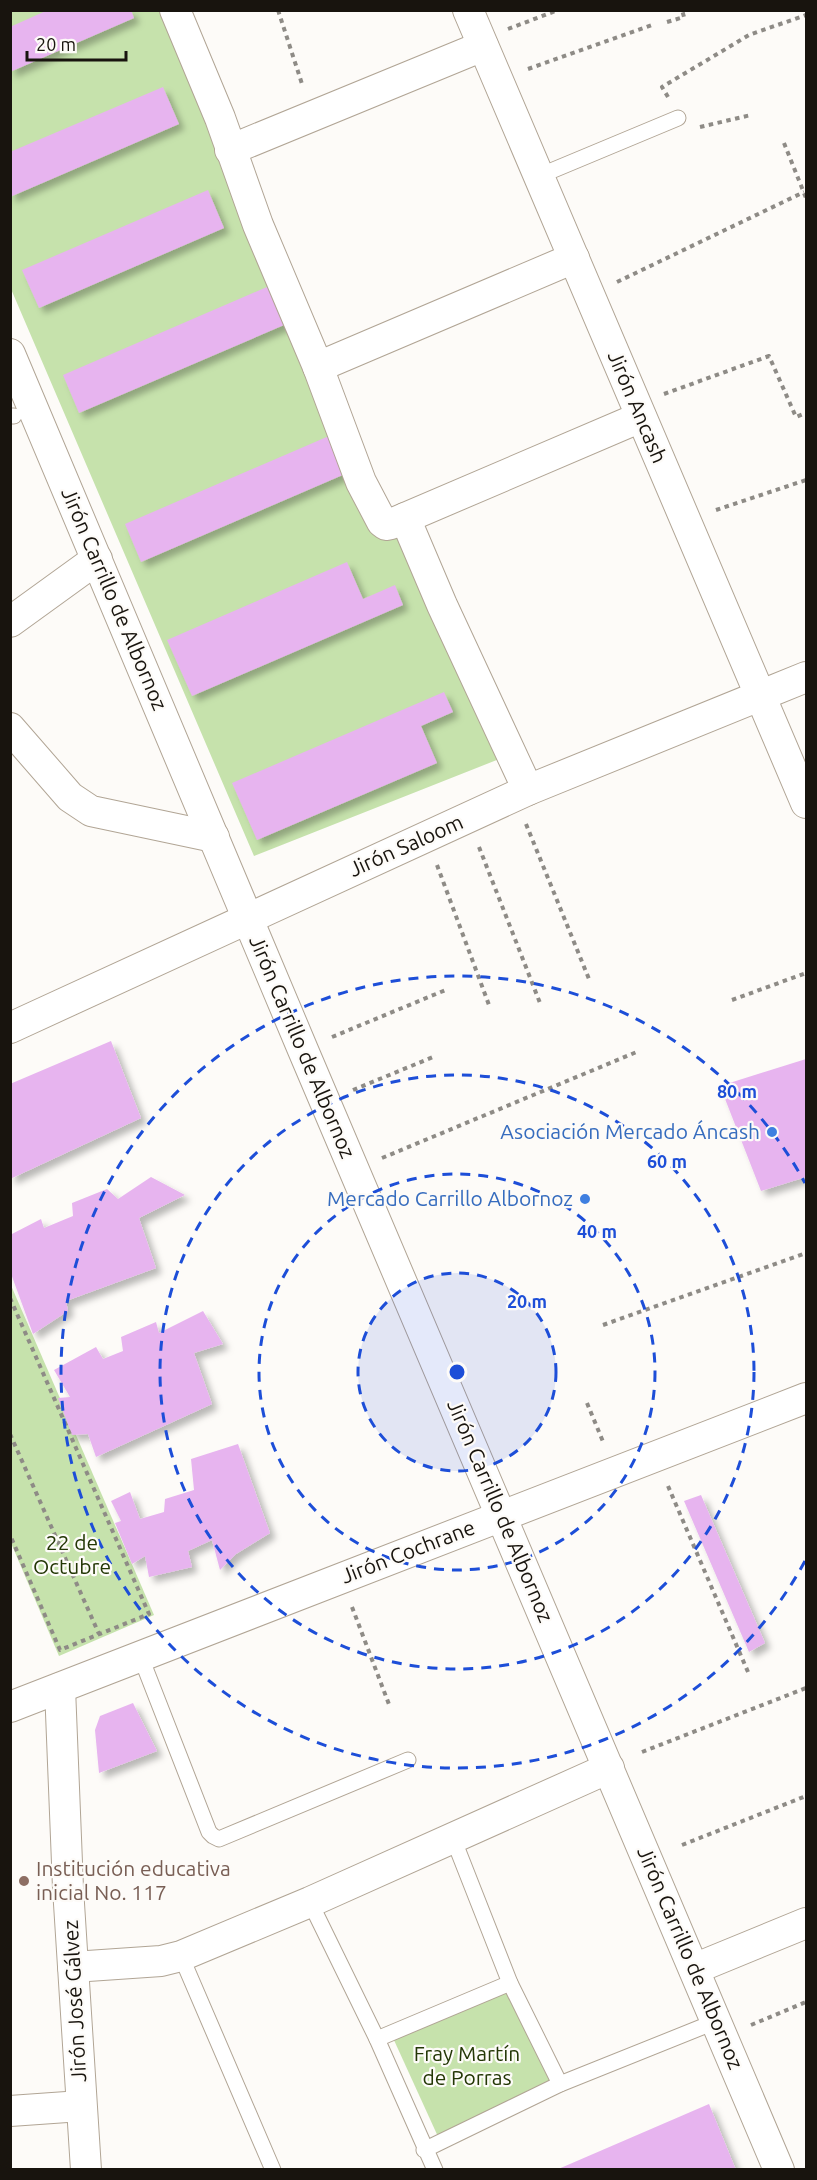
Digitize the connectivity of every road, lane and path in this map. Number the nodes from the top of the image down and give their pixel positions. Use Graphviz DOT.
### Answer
graph roads {
  1 [pos="175,10"];
  2 [pos="278,10"];
  3 [pos="468,10"];
  4 [pos="558,10"];
  5 [pos="682,10"];
  6 [pos="807,15"];
  7 [pos="667,22"];
  8 [pos="652,26"];
  9 [pos="482,43"];
  10 [pos="497,80"];
  11 [pos="751,115"];
  12 [pos="312,116"];
  13 [pos="678,118"];
  14 [pos="784,143"];
  15 [pos="230,150"];
  16 [pos="539,176"];
  17 [pos="804,192"];
  18 [pos="807,198"];
  19 [pos="574,258"];
  20 [pos="590,296"];
  21 [pos="10,354"];
  22 [pos="318,367"];
  23 [pos="638,411"];
  24 [pos="807,413"];
  25 [pos="807,480"];
  26 [pos="405,518"];
  27 [pos="685,521"];
  28 [pos="98,559"];
  29 [pos="10,622"];
  30 [pos="807,677"];
  31 [pos="761,696"];
  32 [pos="10,728"];
  33 [pos="521,793"];
  34 [pos="807,803"];
  35 [pos="466,819"];
  36 [pos="214,837"];
  37 [pos="427,837"];
  38 [pos="248,917"];
  39 [pos="807,974"];
  40 [pos="589,979"];
  41 [pos="448,989"];
  42 [pos="732,1000"];
  43 [pos="540,1003"];
  44 [pos="489,1005"];
  45 [pos="10,1028"];
  46 [pos="303,1050"];
  47 [pos="639,1051"];
  48 [pos="433,1057"];
  49 [pos="325,1101"];
  50 [pos="355,1170"];
  51 [pos="807,1253"];
  52 [pos="10,1298"];
  53 [pos="603,1325"];
  54 [pos="807,1398"];
  55 [pos="587,1403"];
  56 [pos="10,1434"];
  57 [pos="658,1456"];
  58 [pos="616,1472"];
  59 [pos="502,1516"];
  60 [pos="10,1535"];
  61 [pos="341,1578"];
  62 [pos="99,1634"];
  63 [pos="140,1655"];
  64 [pos="748,1672"];
  65 [pos="60,1688"];
  66 [pos="807,1688"];
  67 [pos="10,1707"];
  68 [pos="390,1707"];
  69 [pos="642,1752"];
  70 [pos="408,1760"];
  71 [pos="609,1768"];
  72 [pos="807,1796"];
  73 [pos="453,1838"];
  74 [pos="682,1845"];
  75 [pos="310,1902"];
  76 [pos="807,1923"];
  77 [pos="181,1956"];
  78 [pos="73,1967"];
  79 [pos="694,1969"];
  80 [pos="510,1983"];
  81 [pos="807,2002"];
  82 [pos="720,2029"];
  83 [pos="376,2039"];
  84 [pos="560,2084"];
  85 [pos="81,2106"];
  86 [pos="10,2111"];
  87 [pos="424,2150"];
  88 [pos="86,2169"];
  89 [pos="273,2169"];
  90 [pos="435,2169"];
  91 [pos="779,2169"];
  1 -- 15 [label="street"];
  2 -- 12 [label="path"];
  3 -- 9 [label="street, Jirón Ancash"];
  4 -- 9 [label="path"];
  5 -- 7 [label="path"];
  6 -- 13 [label="path"];
  8 -- 10 [label="path"];
  9 -- 10 [label="street, Jirón Ancash"];
  9 -- 12 [label="street"];
  10 -- 16 [label="street, Jirón Ancash"];
  11 -- 13 [label="path"];
  12 -- 15 [label="street"];
  13 -- 16 [label="lane"];
  14 -- 17 [label="path"];
  15 -- 22 [label="street"];
  16 -- 19 [label="street, Jirón Ancash"];
  17 -- 18 [label="path"];
  17 -- 20 [label="path"];
  19 -- 20 [label="street, Jirón Ancash"];
  19 -- 22 [label="street"];
  20 -- 23 [label="street, Jirón Ancash"];
  21 -- 28 [label="street, Jirón Carrillo de Albornoz"];
  22 -- 26 [label="street"];
  23 -- 24 [label="path"];
  23 -- 26 [label="street"];
  23 -- 27 [label="street, Jirón Ancash"];
  25 -- 27 [label="path"];
  26 -- 33 [label="street"];
  27 -- 31 [label="street, Jirón Ancash"];
  28 -- 29 [label="street"];
  28 -- 36 [label="street, Jirón Carrillo de Albornoz"];
  30 -- 31 [label="street, Jirón Saloom"];
  31 -- 33 [label="street, Jirón Saloom"];
  31 -- 34 [label="street, Jirón Ancash"];
  32 -- 36 [label="street"];
  33 -- 35 [label="street, Jirón Saloom"];
  33 -- 40 [label="path"];
  35 -- 37 [label="street, Jirón Saloom"];
  35 -- 43 [label="path"];
  36 -- 38 [label="street, Jirón Carrillo de Albornoz"];
  37 -- 38 [label="street, Jirón Saloom"];
  37 -- 44 [label="path"];
  38 -- 45 [label="street, Jirón Saloom"];
  38 -- 46 [label="street, Jirón Carrillo de Albornoz"];
  39 -- 42 [label="path"];
  41 -- 46 [label="path"];
  46 -- 49 [label="street, Jirón Carrillo de Albornoz"];
  47 -- 50 [label="path"];
  48 -- 49 [label="path"];
  49 -- 50 [label="street, Jirón Carrillo de Albornoz"];
  50 -- 59 [label="street, Jirón Carrillo de Albornoz"];
  51 -- 53 [label="path"];
  52 -- 62 [label="path"];
  54 -- 57 [label="street, Jirón Cochrane"];
  55 -- 58 [label="path"];
  56 -- 62 [label="path"];
  57 -- 58 [label="street, Jirón Cochrane"];
  57 -- 64 [label="path"];
  58 -- 59 [label="street, Jirón Cochrane"];
  59 -- 61 [label="street, Jirón Cochrane"];
  59 -- 71 [label="street, Jirón Carrillo de Albornoz"];
  60 -- 62 [label="path"];
  61 -- 63 [label="street, Jirón Cochrane"];
  61 -- 68 [label="path"];
  63 -- 65 [label="street, Jirón Cochrane"];
  63 -- 70 [label="lane"];
  65 -- 67 [label="street, Jirón Cochrane"];
  65 -- 78 [label="street, Jirón José Gálvez"];
  66 -- 69 [label="path"];
  71 -- 73 [label="street"];
  71 -- 79 [label="street, Jirón Carrillo de Albornoz"];
  72 -- 74 [label="path"];
  73 -- 75 [label="street"];
  73 -- 80 [label="lane"];
  75 -- 77 [label="street"];
  75 -- 83 [label="lane"];
  76 -- 79 [label="street"];
  77 -- 78 [label="street"];
  77 -- 89 [label="lane"];
  78 -- 85 [label="street, Jirón José Gálvez"];
  79 -- 82 [label="street, Jirón Carrillo de Albornoz"];
  80 -- 83 [label="lane"];
  80 -- 84 [label="lane"];
  81 -- 82 [label="path"];
  82 -- 84 [label="lane"];
  82 -- 91 [label="street, Jirón Carrillo de Albornoz"];
  83 -- 87 [label="lane"];
  84 -- 87 [label="lane"];
  85 -- 86 [label="street"];
  85 -- 88 [label="street, Jirón José Gálvez"];
  87 -- 90 [label="lane"];
}
